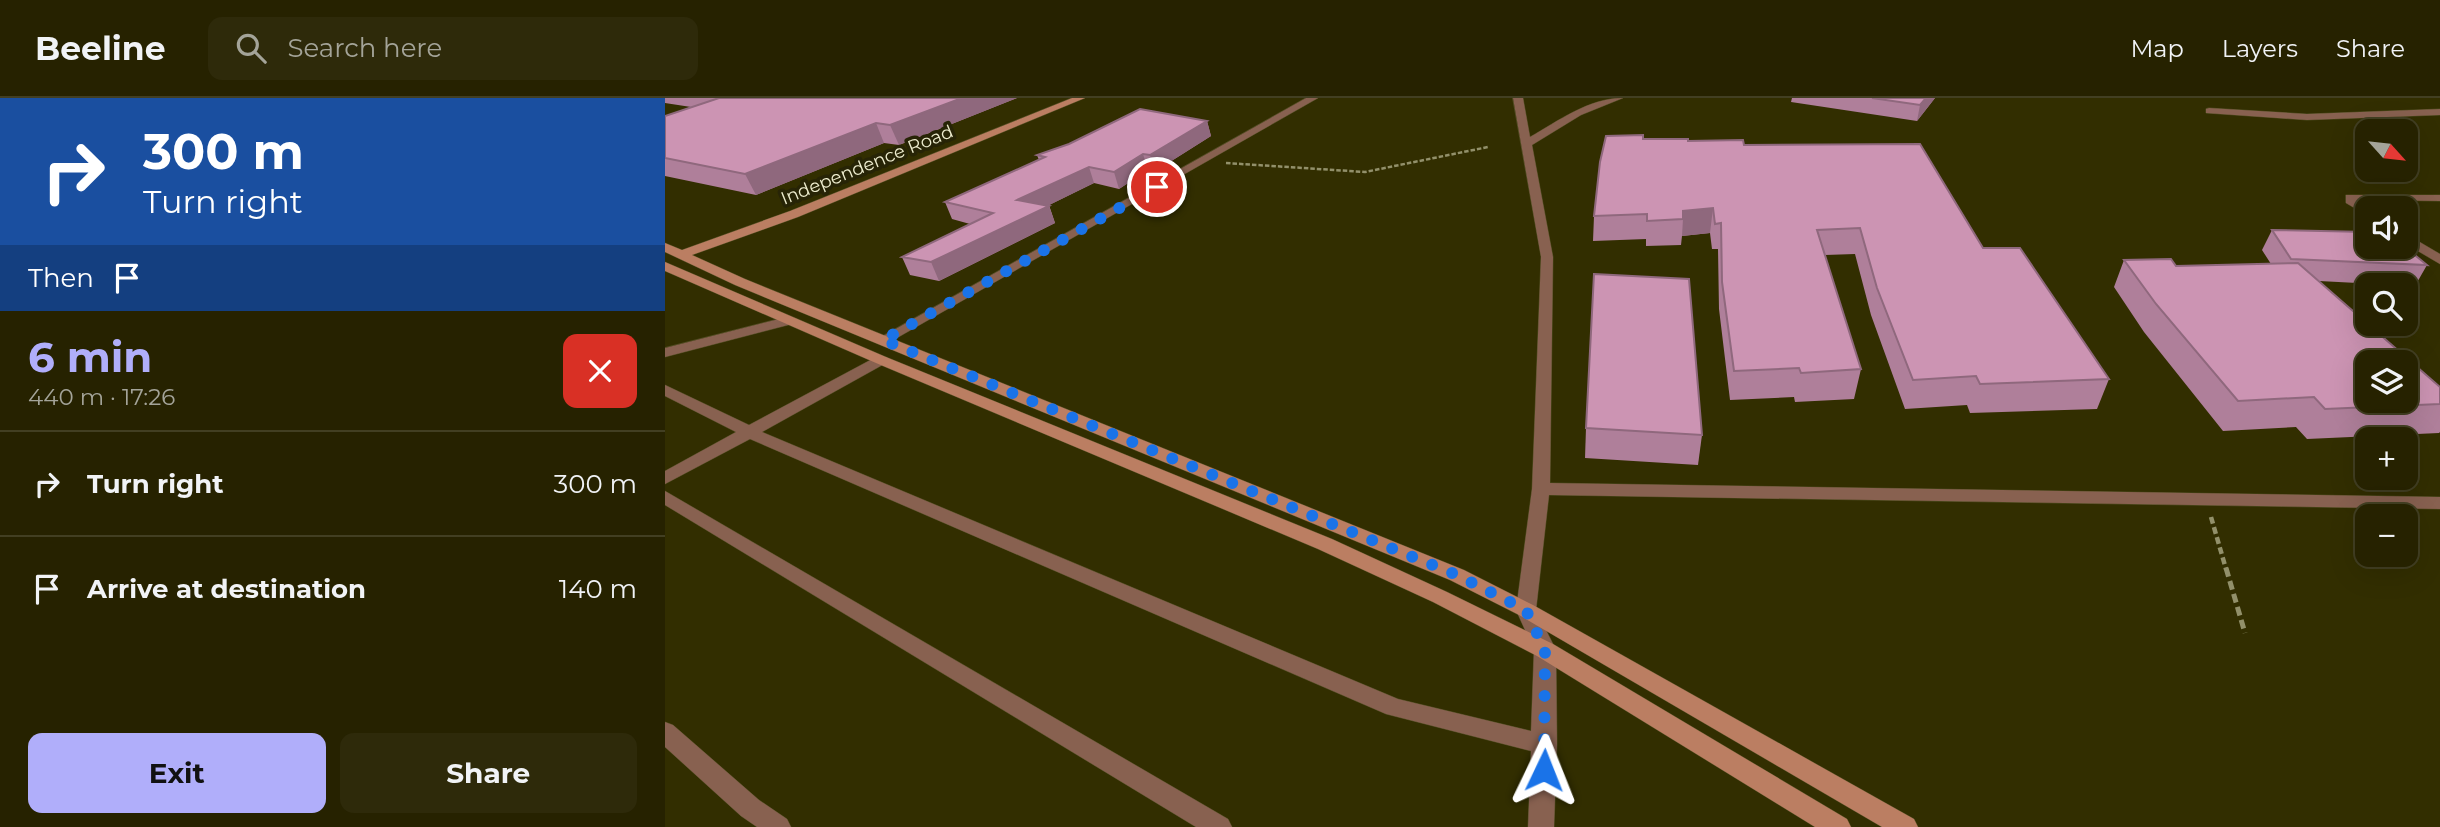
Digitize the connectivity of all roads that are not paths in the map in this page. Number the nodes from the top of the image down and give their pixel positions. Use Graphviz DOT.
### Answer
graph roads {
  1 [pos="1063,98"];
  2 [pos="1080,98"];
  3 [pos="1313,98"];
  4 [pos="1518,98"];
  5 [pos="1618,98"];
  6 [pos="2209,111"];
  7 [pos="2440,112"];
  8 [pos="1525,144"];
  9 [pos="2418,198"];
  10 [pos="2440,198"];
  11 [pos="2418,246"];
  12 [pos="669,255"];
  13 [pos="2440,260"];
  14 [pos="787,321"];
  15 [pos="883,340"];
  16 [pos="665,353"];
  17 [pos="881,360"];
  18 [pos="665,390"];
  19 [pos="749,432"];
  20 [pos="1122,437"];
  21 [pos="1101,452"];
  22 [pos="665,478"];
  23 [pos="1541,489"];
  24 [pos="665,498"];
  25 [pos="2440,503"];
  26 [pos="1526,610"];
  27 [pos="1545,650"];
  28 [pos="665,732"];
  29 [pos="1545,744"];
  30 [pos="778,827"];
  31 [pos="1219,827"];
  32 [pos="1541,827"];
  33 [pos="1838,827"];
  34 [pos="1905,827"];
  1 -- 12 [label="main road, Independence Road"];
  2 -- 12 [label="main road, Independence Road"];
  3 -- 15 [label="street"];
  4 -- 8 [label="street"];
  5 -- 8 [label="street"];
  6 -- 7 [label="street"];
  8 -- 23 [label="street"];
  9 -- 10 [label="street"];
  11 -- 13 [label="street"];
  12 -- 14 [label="main road"];
  12 -- 15 [label="main road"];
  14 -- 16 [label="street"];
  14 -- 17 [label="main road"];
  15 -- 20 [label="main road"];
  17 -- 19 [label="street"];
  17 -- 21 [label="main road"];
  18 -- 19 [label="street"];
  19 -- 22 [label="street"];
  19 -- 29 [label="street"];
  20 -- 21 [label="main road"];
  20 -- 26 [label="main road"];
  21 -- 27 [label="main road"];
  23 -- 25 [label="street"];
  23 -- 26 [label="street"];
  24 -- 31 [label="street"];
  26 -- 27 [label="street"];
  26 -- 34 [label="main road"];
  27 -- 29 [label="street"];
  27 -- 33 [label="main road"];
  28 -- 30 [label="street"];
  29 -- 32 [label="street"];
}
